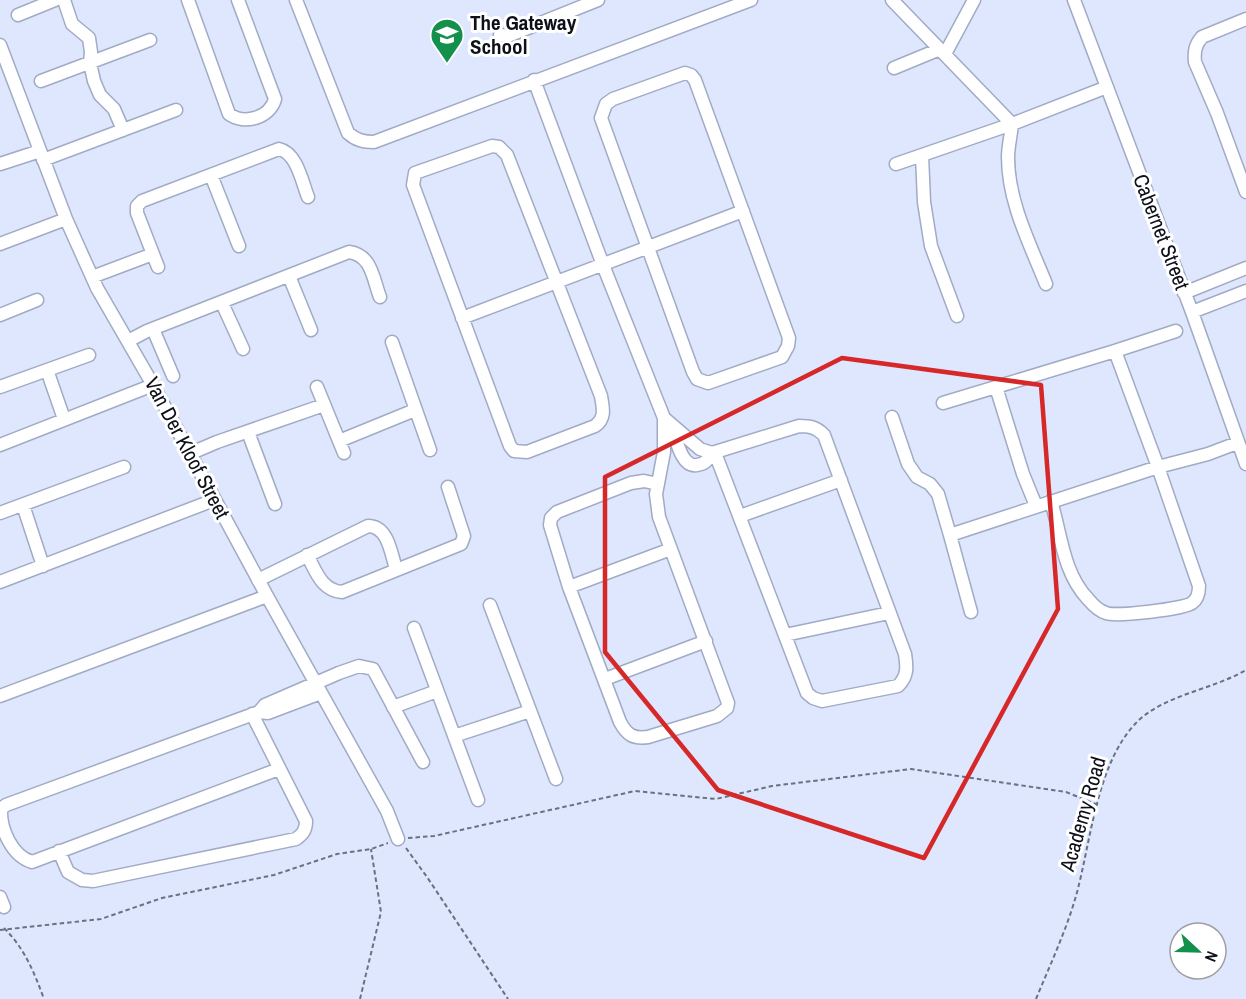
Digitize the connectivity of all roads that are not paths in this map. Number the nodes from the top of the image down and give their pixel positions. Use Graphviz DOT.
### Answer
graph roads {
  1 [pos="55,0"];
  2 [pos="64,0"];
  3 [pos="188,0"];
  4 [pos="240,0"];
  5 [pos="296,0"];
  6 [pos="598,0"];
  7 [pos="892,0"];
  8 [pos="974,0"];
  9 [pos="1074,0"];
  10 [pos="746,1"];
  11 [pos="18,15"];
  12 [pos="1246,19"];
  13 [pos="500,35"];
  14 [pos="150,40"];
  15 [pos="0,45"];
  16 [pos="943,52"];
  17 [pos="90,63"];
  18 [pos="894,68"];
  19 [pos="534,80"];
  20 [pos="41,81"];
  21 [pos="1107,87"];
  22 [pos="176,110"];
  23 [pos="1012,124"];
  24 [pos="123,130"];
  25 [pos="42,155"];
  26 [pos="922,155"];
  27 [pos="0,164"];
  28 [pos="896,164"];
  29 [pos="211,175"];
  30 [pos="1246,192"];
  31 [pos="308,197"];
  32 [pos="743,211"];
  33 [pos="66,219"];
  34 [pos="0,244"];
  35 [pos="239,246"];
  36 [pos="647,248"];
  37 [pos="153,254"];
  38 [pos="603,265"];
  39 [pos="159,267"];
  40 [pos="1246,268"];
  41 [pos="289,276"];
  42 [pos="92,277"];
  43 [pos="557,283"];
  44 [pos="1046,284"];
  45 [pos="1246,291"];
  46 [pos="1184,293"];
  47 [pos="380,297"];
  48 [pos="37,300"];
  49 [pos="222,303"];
  50 [pos="1,311"];
  51 [pos="1192,312"];
  52 [pos="957,316"];
  53 [pos="462,318"];
  54 [pos="153,329"];
  55 [pos="311,330"];
  56 [pos="1176,331"];
  57 [pos="128,341"];
  58 [pos="392,342"];
  59 [pos="243,349"];
  60 [pos="1115,351"];
  61 [pos="89,355"];
  62 [pos="47,370"];
  63 [pos="173,376"];
  64 [pos="153,385"];
  65 [pos="0,387"];
  66 [pos="317,387"];
  67 [pos="996,387"];
  68 [pos="943,403"];
  69 [pos="324,405"];
  70 [pos="415,410"];
  71 [pos="892,417"];
  72 [pos="64,419"];
  73 [pos="667,421"];
  74 [pos="248,432"];
  75 [pos="1238,443"];
  76 [pos="0,445"];
  77 [pos="430,450"];
  78 [pos="714,453"];
  79 [pos="189,454"];
  80 [pos="1246,464"];
  81 [pos="124,467"];
  82 [pos="1158,467"];
  83 [pos="841,480"];
  84 [pos="658,483"];
  85 [pos="448,487"];
  86 [pos="214,500"];
  87 [pos="1051,501"];
  88 [pos="275,504"];
  89 [pos="23,505"];
  90 [pos="1036,506"];
  91 [pos="0,513"];
  92 [pos="740,516"];
  93 [pos="950,535"];
  94 [pos="672,549"];
  95 [pos="307,555"];
  96 [pos="43,566"];
  97 [pos="396,569"];
  98 [pos="258,580"];
  99 [pos="0,582"];
  100 [pos="569,587"];
  101 [pos="267,596"];
  102 [pos="490,605"];
  103 [pos="971,612"];
  104 [pos="889,613"];
  105 [pos="414,628"];
  106 [pos="785,635"];
  107 [pos="706,641"];
  108 [pos="605,680"];
  109 [pos="318,688"];
  110 [pos="437,691"];
  111 [pos="0,696"];
  112 [pos="393,707"];
  113 [pos="530,711"];
  114 [pos="255,713"];
  115 [pos="454,736"];
  116 [pos="423,762"];
  117 [pos="279,769"];
  118 [pos="556,779"];
  119 [pos="478,800"];
  120 [pos="398,839"];
  121 [pos="59,851"];
  1 -- 11 [label="street"];
  2 -- 17 [label="street"];
  3 -- 4 [label="street"];
  5 -- 19 [label="street"];
  6 -- 13 [label="street"];
  7 -- 16 [label="street"];
  8 -- 16 [label="street"];
  9 -- 21 [label="street, Cabernet Street"];
  10 -- 19 [label="street"];
  12 -- 30 [label="street"];
  14 -- 17 [label="street"];
  15 -- 25 [label="street, Van Der Kloof Street"];
  16 -- 18 [label="street"];
  16 -- 23 [label="street"];
  17 -- 20 [label="street"];
  17 -- 24 [label="street"];
  19 -- 38 [label="street"];
  21 -- 23 [label="street"];
  21 -- 46 [label="street, Cabernet Street"];
  22 -- 24 [label="street"];
  23 -- 26 [label="street"];
  23 -- 44 [label="street"];
  24 -- 25 [label="street"];
  25 -- 27 [label="street"];
  25 -- 33 [label="street, Van Der Kloof Street"];
  26 -- 28 [label="street"];
  26 -- 52 [label="street"];
  29 -- 31 [label="street"];
  29 -- 35 [label="street"];
  29 -- 37 [label="street"];
  32 -- 36 [label="street"];
  32 -- 36 [label="street"];
  32 -- 36 [label="street"];
  33 -- 34 [label="street"];
  33 -- 42 [label="street, Van Der Kloof Street"];
  36 -- 38 [label="street"];
  37 -- 39 [label="street"];
  37 -- 42 [label="street"];
  38 -- 43 [label="street"];
  38 -- 73 [label="street"];
  40 -- 46 [label="street"];
  41 -- 47 [label="street"];
  41 -- 49 [label="street"];
  41 -- 55 [label="street"];
  42 -- 57 [label="street, Van Der Kloof Street"];
  43 -- 53 [label="street"];
  43 -- 53 [label="street"];
  43 -- 53 [label="street"];
  45 -- 51 [label="street"];
  46 -- 51 [label="street, Cabernet Street"];
  48 -- 50 [label="street"];
  49 -- 54 [label="street"];
  49 -- 59 [label="street"];
  51 -- 75 [label="street, Cabernet Street"];
  54 -- 57 [label="street"];
  54 -- 63 [label="street"];
  56 -- 60 [label="street"];
  57 -- 64 [label="street, Van Der Kloof Street"];
  58 -- 70 [label="street"];
  60 -- 67 [label="street"];
  60 -- 82 [label="street"];
  61 -- 62 [label="street"];
  62 -- 65 [label="street"];
  62 -- 72 [label="street"];
  64 -- 72 [label="street"];
  64 -- 79 [label="street, Van Der Kloof Street"];
  66 -- 69 [label="street"];
  67 -- 68 [label="street"];
  67 -- 90 [label="street"];
  69 -- 70 [label="street"];
  69 -- 74 [label="street"];
  70 -- 77 [label="street"];
  71 -- 93 [label="street"];
  72 -- 76 [label="street"];
  73 -- 78 [label="street"];
  73 -- 78 [label="street"];
  73 -- 84 [label="street"];
  74 -- 79 [label="street"];
  74 -- 88 [label="street"];
  75 -- 80 [label="street, Cabernet Street"];
  75 -- 82 [label="street"];
  78 -- 83 [label="street"];
  78 -- 92 [label="street"];
  79 -- 86 [label="street, Van Der Kloof Street"];
  81 -- 89 [label="street"];
  82 -- 87 [label="street"];
  82 -- 87 [label="street"];
  83 -- 92 [label="street"];
  83 -- 104 [label="street"];
  84 -- 94 [label="street"];
  84 -- 100 [label="street"];
  85 -- 97 [label="street"];
  86 -- 96 [label="street"];
  86 -- 98 [label="street, Van Der Kloof Street"];
  87 -- 90 [label="street"];
  89 -- 91 [label="street"];
  89 -- 96 [label="street"];
  90 -- 93 [label="street"];
  92 -- 106 [label="street"];
  93 -- 103 [label="street"];
  94 -- 100 [label="street"];
  94 -- 107 [label="street"];
  95 -- 97 [label="street"];
  95 -- 97 [label="street"];
  95 -- 98 [label="street"];
  96 -- 99 [label="street"];
  98 -- 101 [label="street, Van Der Kloof Street"];
  100 -- 108 [label="street"];
  101 -- 109 [label="street, Van Der Kloof Street"];
  101 -- 111 [label="street"];
  102 -- 113 [label="street"];
  104 -- 106 [label="street"];
  104 -- 106 [label="street"];
  105 -- 110 [label="street"];
  107 -- 108 [label="street"];
  107 -- 108 [label="street"];
  109 -- 112 [label="street"];
  109 -- 114 [label="street"];
  109 -- 120 [label="street, Van Der Kloof Street"];
  110 -- 112 [label="street"];
  110 -- 115 [label="street"];
  112 -- 116 [label="street"];
  113 -- 115 [label="street"];
  113 -- 118 [label="street"];
  114 -- 117 [label="street"];
  114 -- 121 [label="street"];
  115 -- 119 [label="street"];
  117 -- 121 [label="street"];
  117 -- 121 [label="street"];
}
